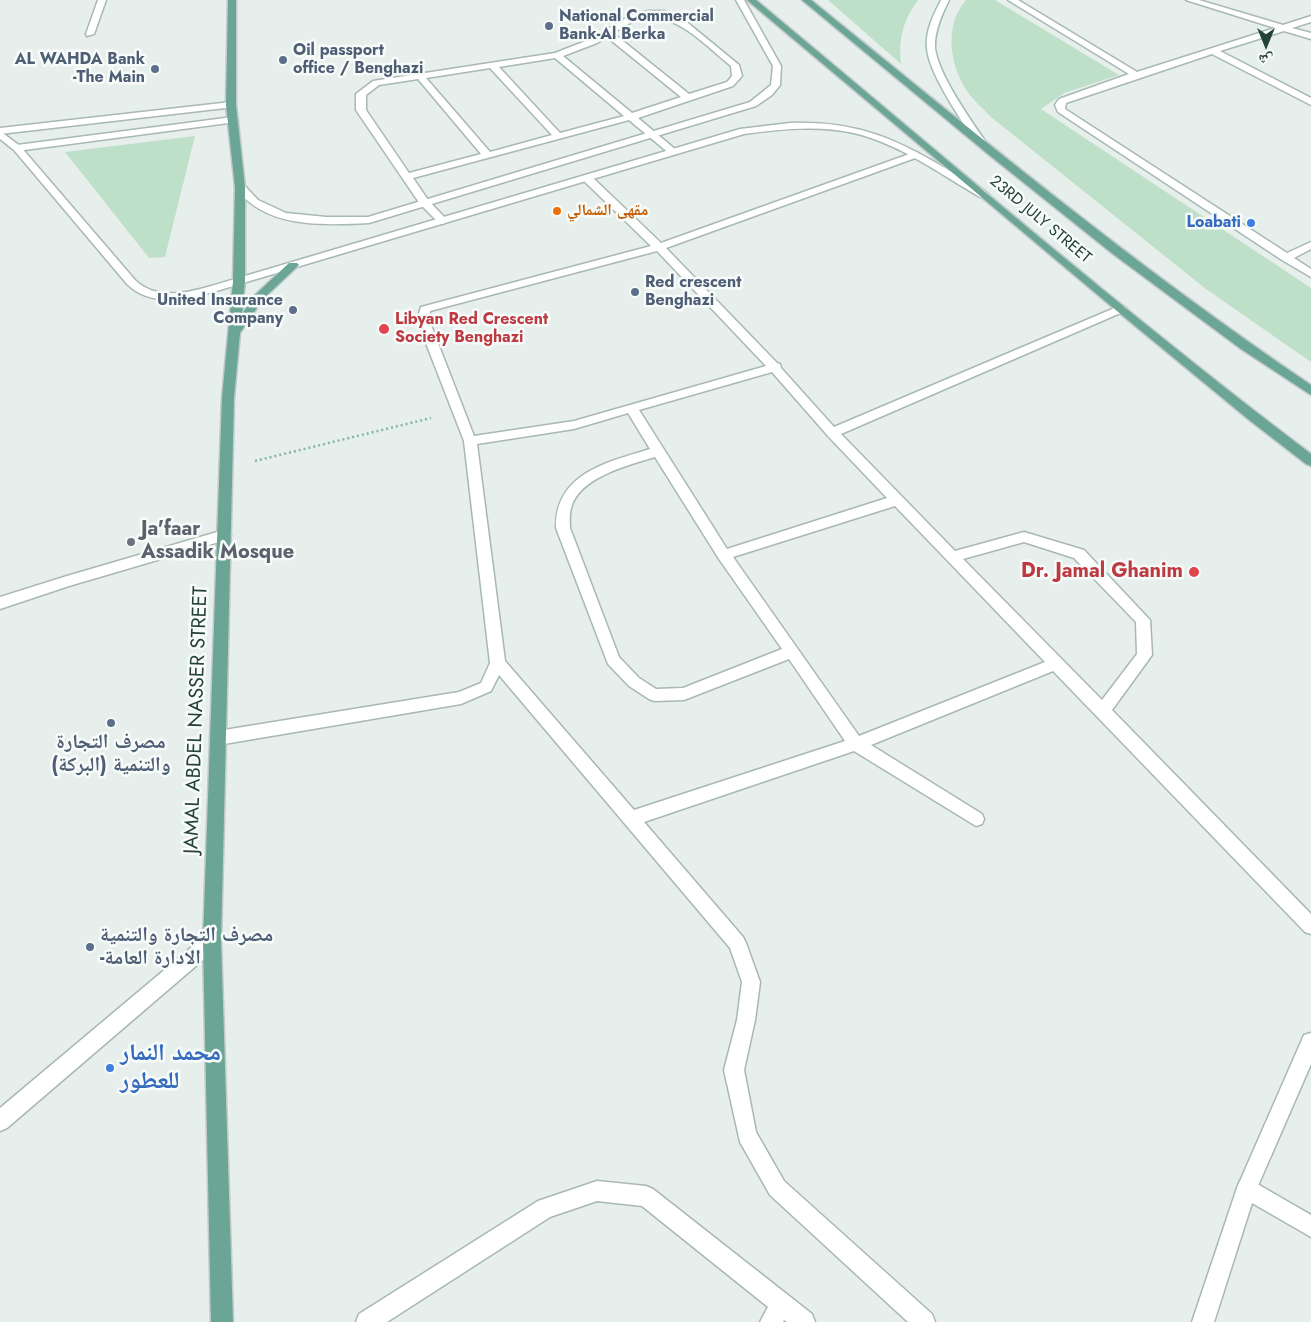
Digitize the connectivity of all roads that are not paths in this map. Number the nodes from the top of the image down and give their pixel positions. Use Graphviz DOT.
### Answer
graph roads {
  1 [pos="102,0"];
  2 [pos="232,0"];
  3 [pos="740,0"];
  4 [pos="751,0"];
  5 [pos="806,0"];
  6 [pos="945,0"];
  7 [pos="1012,0"];
  8 [pos="1190,0"];
  9 [pos="1311,19"];
  10 [pos="1282,28"];
  11 [pos="608,33"];
  12 [pos="90,34"];
  13 [pos="1311,36"];
  14 [pos="1212,50"];
  15 [pos="556,55"];
  16 [pos="491,64"];
  17 [pos="1136,75"];
  18 [pos="420,76"];
  19 [pos="688,98"];
  20 [pos="1311,102"];
  21 [pos="231,105"];
  22 [pos="630,117"];
  23 [pos="233,120"];
  24 [pos="0,132"];
  25 [pos="652,134"];
  26 [pos="558,136"];
  27 [pos="980,141"];
  28 [pos="17,148"];
  29 [pos="673,152"];
  30 [pos="487,155"];
  31 [pos="915,155"];
  32 [pos="407,177"];
  33 [pos="587,178"];
  34 [pos="240,187"];
  35 [pos="987,196"];
  36 [pos="424,202"];
  37 [pos="443,221"];
  38 [pos="1311,246"];
  39 [pos="660,247"];
  40 [pos="1286,258"];
  41 [pos="293,265"];
  42 [pos="1311,274"];
  43 [pos="239,281"];
  44 [pos="1121,310"];
  45 [pos="233,335"];
  46 [pos="776,368"];
  47 [pos="1311,391"];
  48 [pos="631,408"];
  49 [pos="832,432"];
  50 [pos="470,441"];
  51 [pos="658,451"];
  52 [pos="1311,461"];
  53 [pos="898,500"];
  54 [pos="224,535"];
  55 [pos="724,555"];
  56 [pos="953,557"];
  57 [pos="0,603"];
  58 [pos="791,652"];
  59 [pos="498,663"];
  60 [pos="1057,663"];
  61 [pos="1102,710"];
  62 [pos="218,738"];
  63 [pos="856,744"];
  64 [pos="631,819"];
  65 [pos="976,819"];
  66 [pos="1311,926"];
  67 [pos="212,941"];
  68 [pos="1311,1042"];
  69 [pos="0,1121"];
  70 [pos="1247,1188"];
  71 [pos="1311,1227"];
  72 [pos="776,1313"];
  73 [pos="222,1322"];
  74 [pos="367,1322"];
  75 [pos="804,1322"];
  76 [pos="924,1322"];
  77 [pos="1202,1322"];
  1 -- 12 [label="street"];
  2 -- 21 [label="main road, JAMAL ABDEL NASSER STREET"];
  3 -- 25 [label="street"];
  4 -- 35 [label="main road, 23RD JULY STREET"];
  5 -- 27 [label="main road, 23RD JULY STREET"];
  6 -- 27 [label="street"];
  7 -- 17 [label="street"];
  8 -- 10 [label="street"];
  9 -- 10 [label="street"];
  10 -- 13 [label="street"];
  10 -- 14 [label="street"];
  11 -- 15 [label="street"];
  11 -- 19 [label="street"];
  11 -- 19 [label="street"];
  14 -- 17 [label="street"];
  14 -- 20 [label="street"];
  15 -- 16 [label="street"];
  15 -- 22 [label="street"];
  16 -- 18 [label="street"];
  16 -- 26 [label="street"];
  17 -- 40 [label="street"];
  18 -- 30 [label="street"];
  18 -- 32 [label="street"];
  19 -- 22 [label="street"];
  21 -- 23 [label="main road, JAMAL ABDEL NASSER STREET"];
  21 -- 24 [label="street"];
  22 -- 25 [label="street"];
  22 -- 26 [label="street"];
  23 -- 28 [label="street"];
  23 -- 34 [label="main road, JAMAL ABDEL NASSER STREET"];
  24 -- 28 [label="street"];
  25 -- 29 [label="street"];
  25 -- 36 [label="street"];
  26 -- 30 [label="street"];
  27 -- 47 [label="main road, 23RD JULY STREET"];
  28 -- 43 [label="street"];
  29 -- 31 [label="street"];
  29 -- 33 [label="street"];
  30 -- 32 [label="street"];
  31 -- 35 [label="street"];
  31 -- 39 [label="street"];
  32 -- 36 [label="street"];
  33 -- 37 [label="street"];
  33 -- 39 [label="street"];
  34 -- 36 [label="street"];
  34 -- 43 [label="main road, JAMAL ABDEL NASSER STREET"];
  35 -- 44 [label="main road, 23RD JULY STREET"];
  36 -- 37 [label="street"];
  37 -- 41 [label="street"];
  38 -- 40 [label="street"];
  39 -- 46 [label="street"];
  39 -- 50 [label="street"];
  40 -- 42 [label="street"];
  41 -- 43 [label="street"];
  41 -- 45 [label="main road"];
  43 -- 45 [label="main road, JAMAL ABDEL NASSER STREET"];
  44 -- 49 [label="street"];
  44 -- 52 [label="main road, 23RD JULY STREET"];
  45 -- 54 [label="main road, JAMAL ABDEL NASSER STREET"];
  46 -- 48 [label="street"];
  46 -- 49 [label="street"];
  48 -- 50 [label="street"];
  48 -- 51 [label="street"];
  49 -- 53 [label="street"];
  50 -- 59 [label="street"];
  51 -- 55 [label="street"];
  51 -- 58 [label="street"];
  53 -- 55 [label="street"];
  53 -- 56 [label="street"];
  54 -- 57 [label="street"];
  54 -- 62 [label="main road, JAMAL ABDEL NASSER STREET"];
  55 -- 58 [label="street"];
  56 -- 60 [label="street"];
  56 -- 61 [label="street"];
  58 -- 63 [label="street"];
  59 -- 62 [label="street"];
  59 -- 64 [label="street"];
  60 -- 61 [label="street"];
  60 -- 63 [label="street"];
  61 -- 66 [label="street"];
  62 -- 67 [label="main road, JAMAL ABDEL NASSER STREET"];
  63 -- 64 [label="street"];
  63 -- 65 [label="street"];
  64 -- 76 [label="street"];
  67 -- 69 [label="street"];
  67 -- 73 [label="main road, JAMAL ABDEL NASSER STREET"];
  68 -- 70 [label="street"];
  70 -- 71 [label="street"];
  70 -- 77 [label="street"];
  72 -- 74 [label="street"];
  72 -- 75 [label="street"];
}
